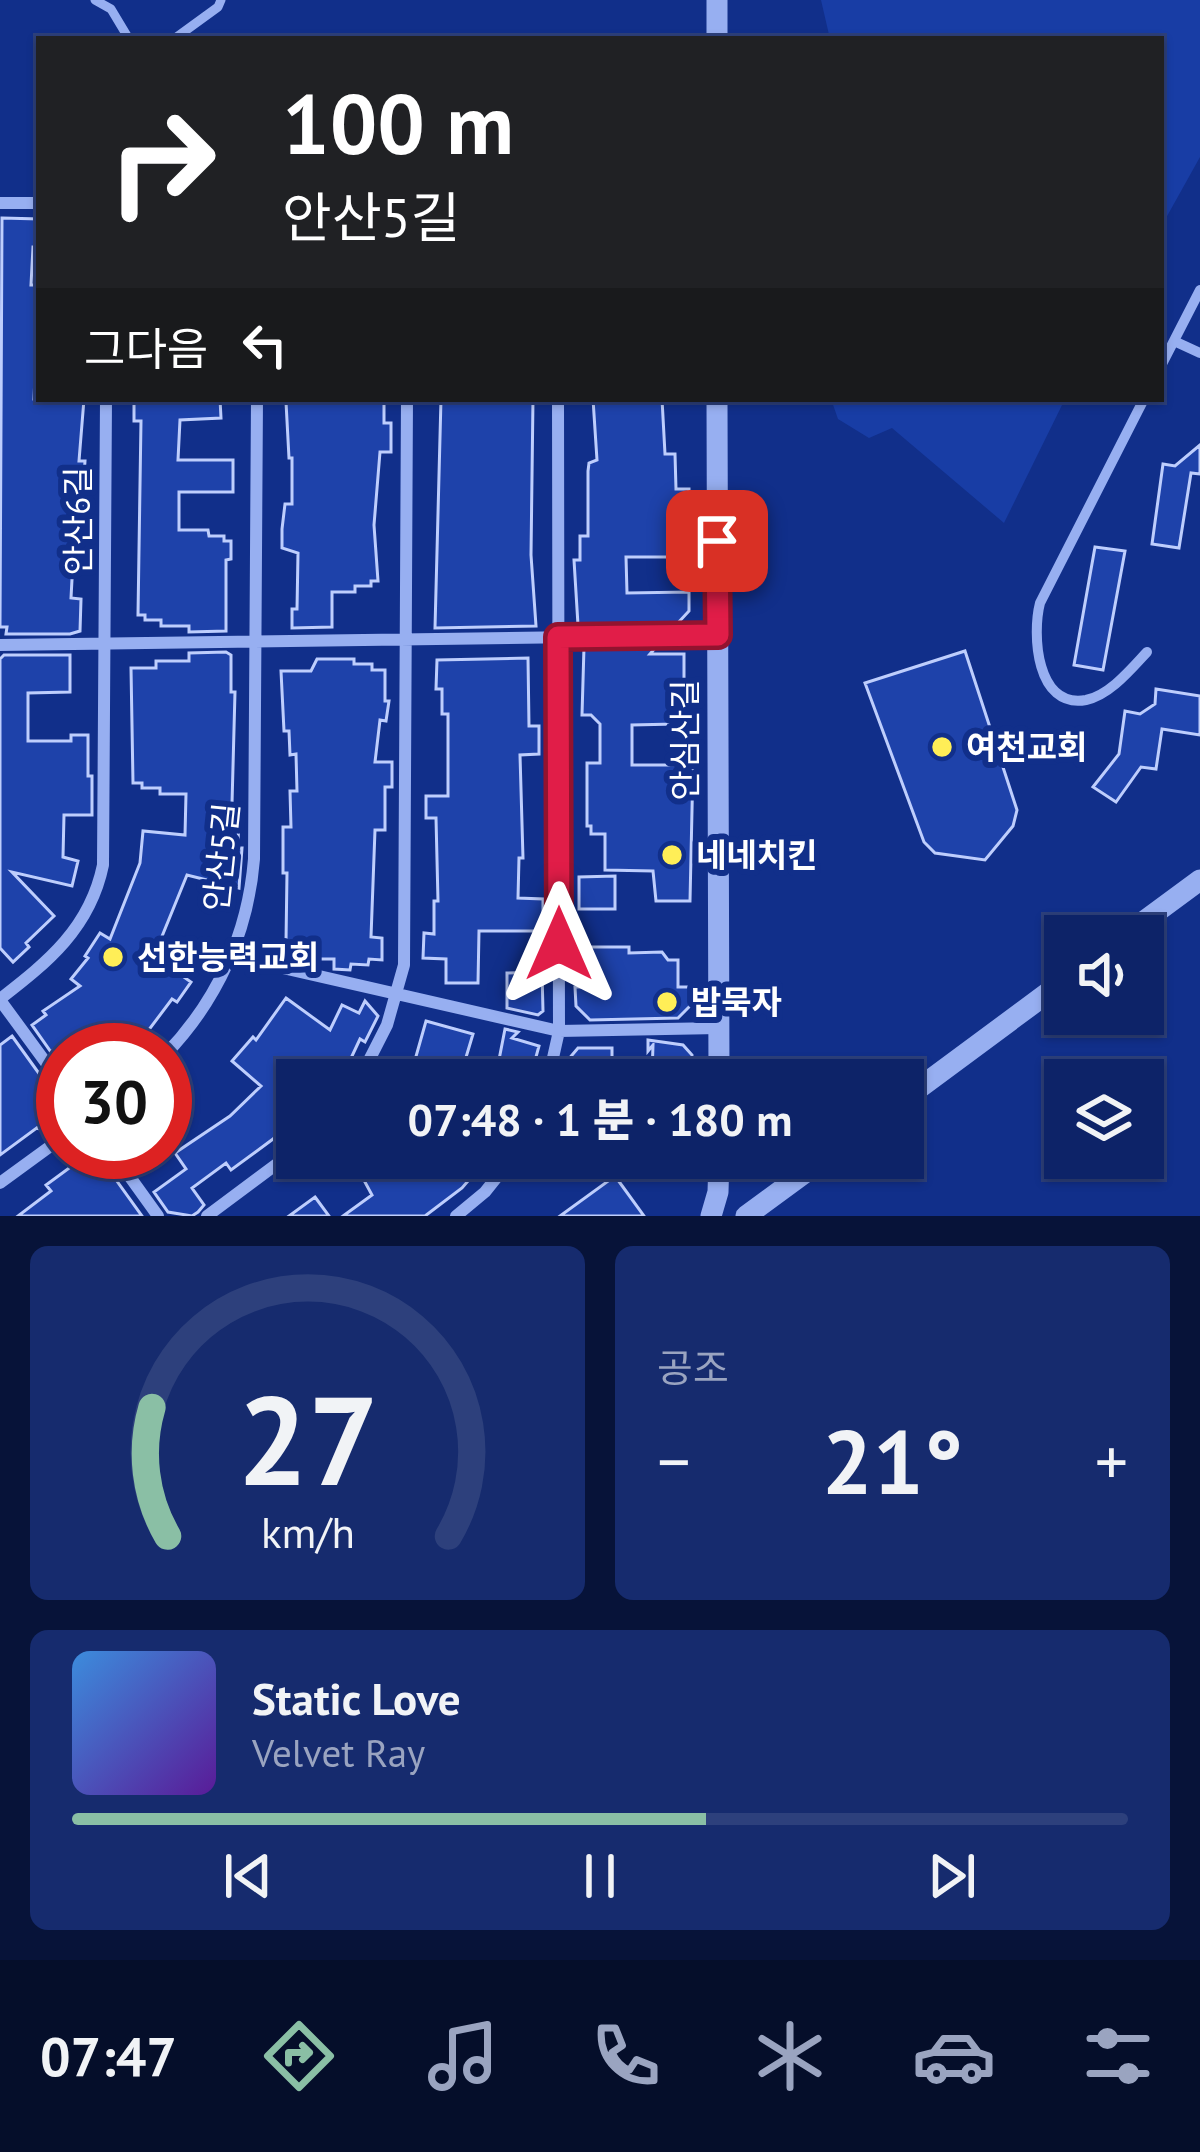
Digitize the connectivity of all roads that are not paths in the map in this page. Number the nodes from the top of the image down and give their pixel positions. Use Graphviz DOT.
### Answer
graph roads {
  1 [pos="95,0"];
  2 [pos="221,0"];
  3 [pos="717,0"];
  4 [pos="127,36"];
  5 [pos="178,36"];
  6 [pos="717,36"];
  7 [pos="0,203"];
  8 [pos="36,203"];
  9 [pos="1200,290"];
  10 [pos="1174,341"];
  11 [pos="1200,352"];
  12 [pos="1164,360"];
  13 [pos="106,402"];
  14 [pos="257,402"];
  15 [pos="407,402"];
  16 [pos="558,402"];
  17 [pos="716,402"];
  18 [pos="1142,402"];
  19 [pos="718,635"];
  20 [pos="558,637"];
  21 [pos="407,639"];
  22 [pos="256,641"];
  23 [pos="104,644"];
  24 [pos="0,645"];
  25 [pos="1147,652"];
  26 [pos="1200,880"];
  27 [pos="1152,915"];
  28 [pos="231,956"];
  29 [pos="398,995"];
  30 [pos="1044,996"];
  31 [pos="0,999"];
  32 [pos="190,1023"];
  33 [pos="719,1028"];
  34 [pos="559,1031"];
  35 [pos="36,1049"];
  36 [pos="371,1059"];
  37 [pos="553,1059"];
  38 [pos="719,1059"];
  39 [pos="924,1084"];
  40 [pos="36,1157"];
  41 [pos="276,1164"];
  42 [pos="131,1179"];
  43 [pos="496,1179"];
  44 [pos="718,1179"];
  45 [pos="796,1179"];
  46 [pos="0,1184"];
  47 [pos="158,1216"];
  48 [pos="206,1216"];
  49 [pos="455,1216"];
  50 [pos="711,1216"];
  51 [pos="746,1216"];
  1 -- 4 [label="lane"];
  2 -- 5 [label="lane"];
  3 -- 6 [label="street"];
  7 -- 8 [label="street"];
  9 -- 10 [label="street"];
  10 -- 11 [label="street"];
  10 -- 12 [label="street"];
  13 -- 23 [label="street, 안산6길"];
  14 -- 22 [label="street"];
  15 -- 21 [label="street"];
  16 -- 20 [label="street"];
  17 -- 19 [label="street, 안심산길"];
  18 -- 25 [label="street"];
  19 -- 20 [label="street"];
  19 -- 33 [label="street, 안심산길"];
  20 -- 21 [label="street"];
  20 -- 34 [label="street"];
  21 -- 22 [label="street"];
  21 -- 29 [label="street"];
  22 -- 23 [label="street"];
  22 -- 28 [label="street, 안산5길"];
  23 -- 24 [label="street"];
  23 -- 31 [label="street"];
  26 -- 27 [label="street"];
  28 -- 29 [label="street"];
  28 -- 32 [label="street, 안산5길"];
  29 -- 34 [label="street"];
  29 -- 36 [label="street"];
  30 -- 39 [label="street"];
  31 -- 35 [label="street"];
  33 -- 34 [label="street"];
  33 -- 38 [label="street, 안심산길"];
  34 -- 37 [label="street"];
  40 -- 46 [label="street"];
  41 -- 48 [label="street"];
  42 -- 47 [label="street"];
  43 -- 49 [label="street"];
  44 -- 50 [label="street"];
  45 -- 51 [label="street"];
}
